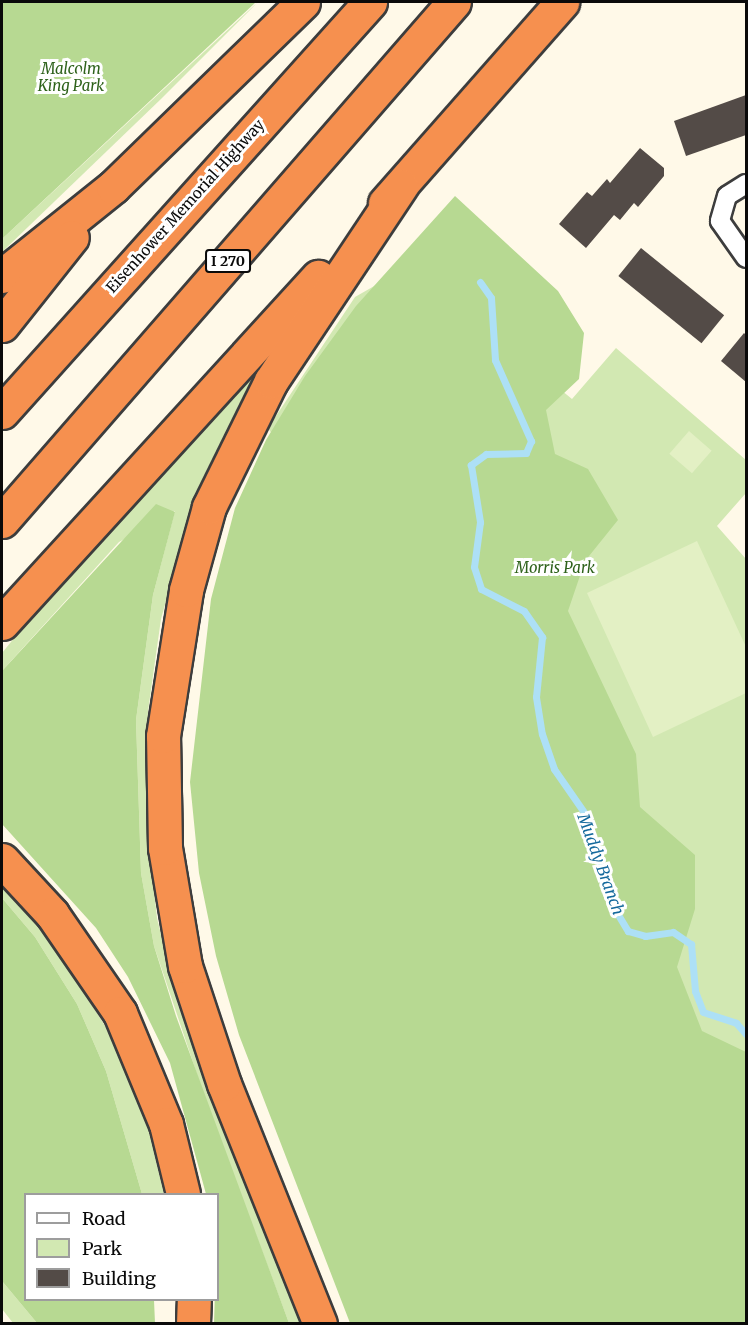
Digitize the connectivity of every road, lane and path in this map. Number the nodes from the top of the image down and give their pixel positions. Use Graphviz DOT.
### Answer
graph roads {
  1 [pos="303,2"];
  2 [pos="370,2"];
  3 [pos="454,2"];
  4 [pos="562,2"];
  5 [pos="747,184"];
  6 [pos="401,186"];
  7 [pos="113,187"];
  8 [pos="747,258"];
  9 [pos="2,276"];
  10 [pos="2,325"];
  11 [pos="2,412"];
  12 [pos="2,521"];
  13 [pos="2,623"];
  14 [pos="2,860"];
  15 [pos="183,1193"];
  16 [pos="194,1301"];
  17 [pos="193,1323"];
  18 [pos="320,1323"];
  1 -- 7 [label="highway"];
  2 -- 11 [label="highway, Eisenhower Memorial Highway"];
  3 -- 12 [label="highway, I 270"];
  4 -- 6 [label="highway"];
  5 -- 8 [label="street"];
  6 -- 13 [label="highway"];
  6 -- 18 [label="highway"];
  7 -- 9 [label="highway"];
  7 -- 10 [label="highway"];
  14 -- 15 [label="highway"];
  16 -- 17 [label="highway"];
}
